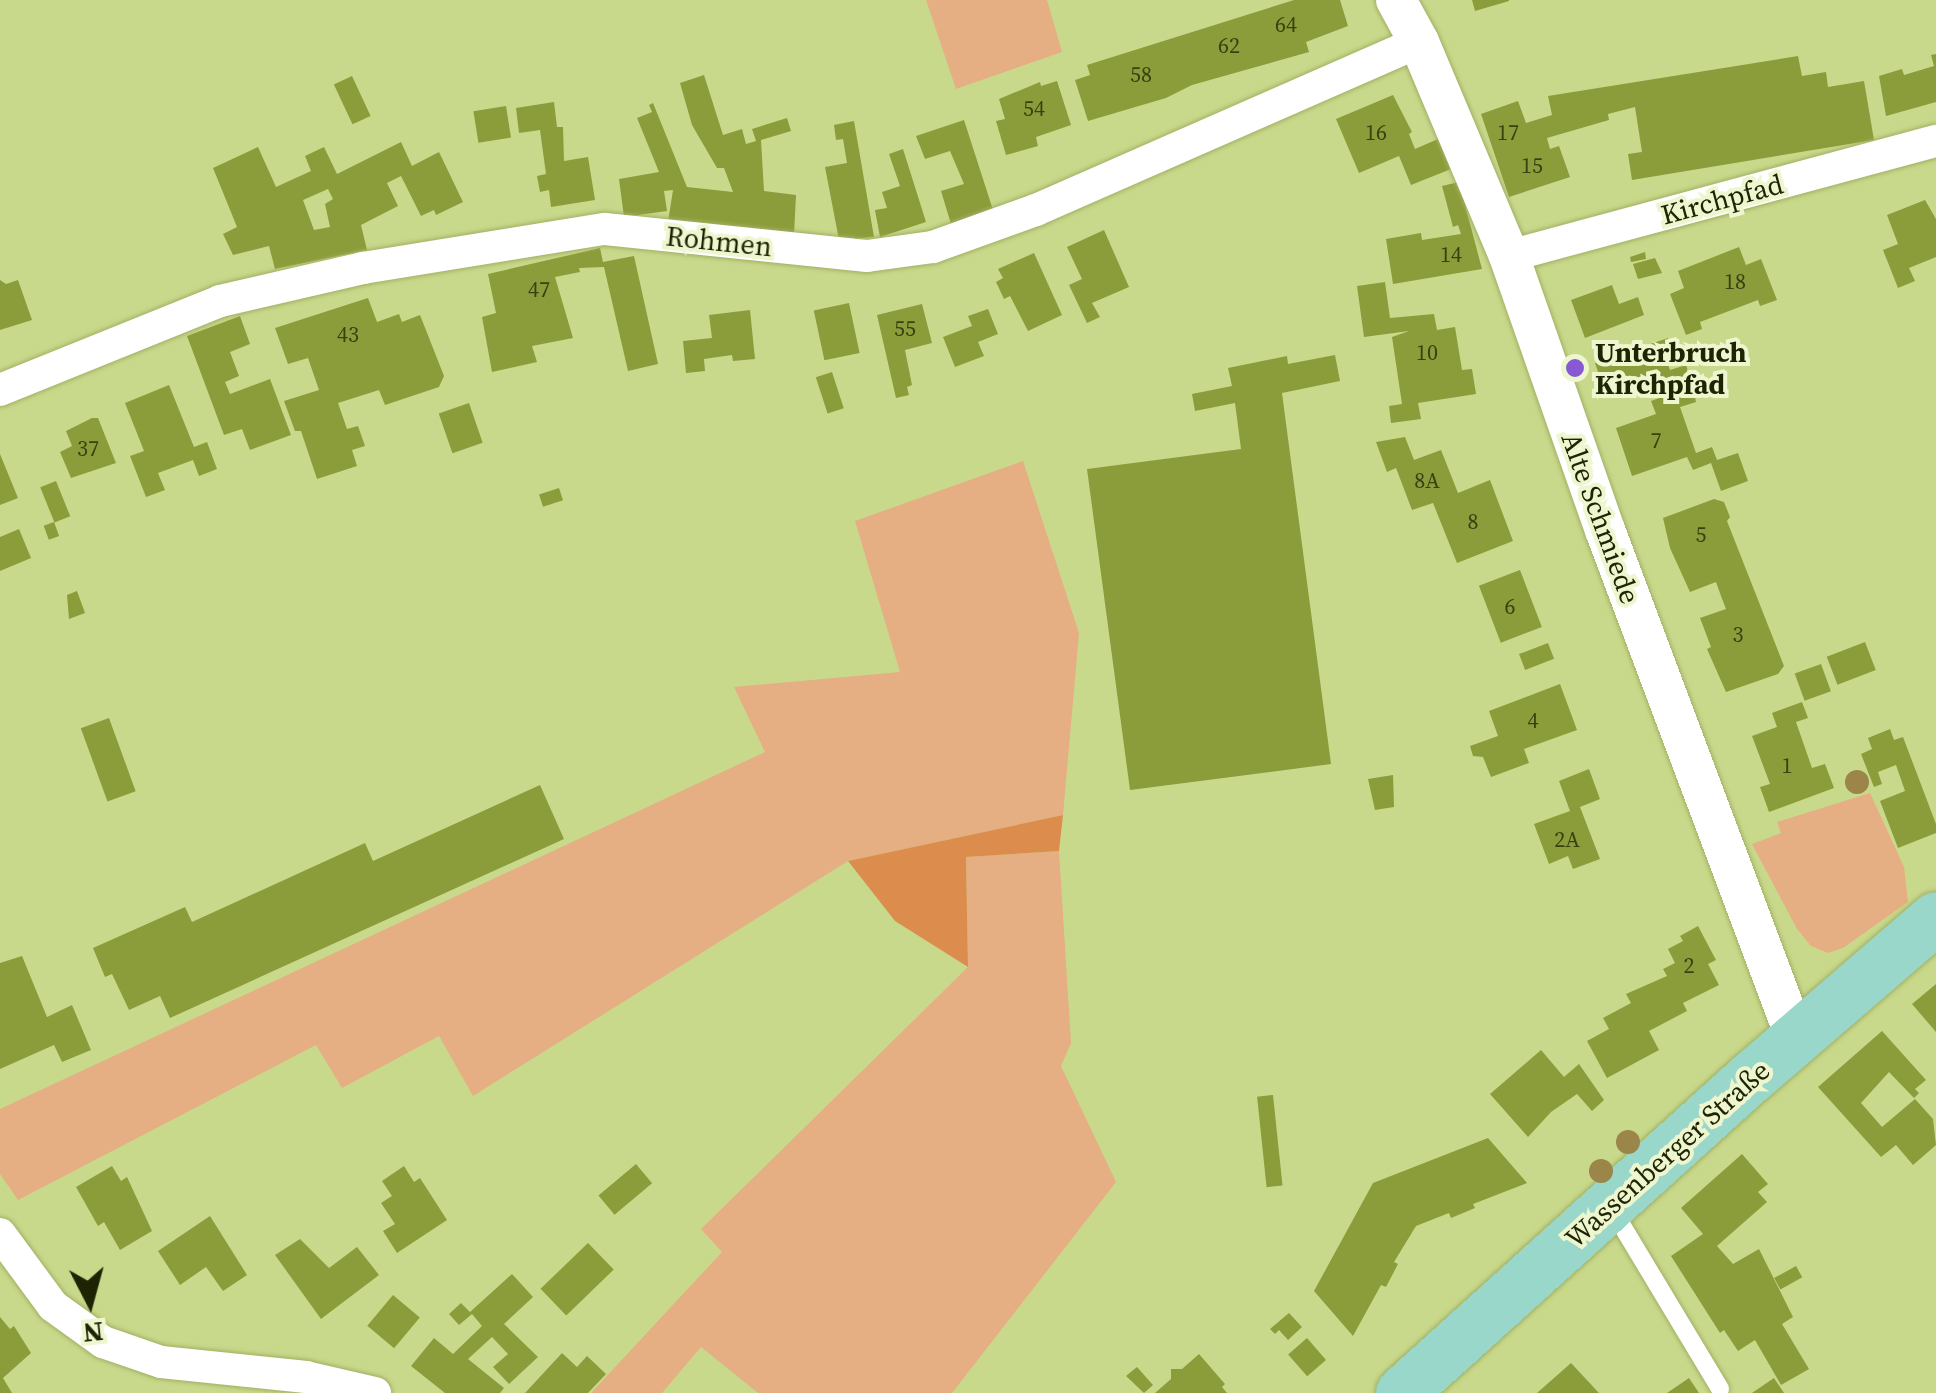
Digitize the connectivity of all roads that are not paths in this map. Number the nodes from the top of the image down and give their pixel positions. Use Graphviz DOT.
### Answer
graph roads {
  1 [pos="1396,0"];
  2 [pos="1419,42"];
  3 [pos="1936,142"];
  4 [pos="1509,256"];
  5 [pos="0,390"];
  6 [pos="1936,918"];
  7 [pos="1796,1039"];
  8 [pos="1609,1204"];
  9 [pos="0,1234"];
  10 [pos="1720,1389"];
  11 [pos="375,1393"];
  12 [pos="1402,1393"];
  1 -- 2 [label="street, Alte Schmiede"];
  2 -- 4 [label="street, Alte Schmiede"];
  2 -- 5 [label="street, Rohmen"];
  3 -- 4 [label="street, Kirchpfad"];
  4 -- 7 [label="street, Alte Schmiede"];
  6 -- 7 [label="main road, Wassenberger Straße"];
  7 -- 8 [label="main road, Wassenberger Straße"];
  8 -- 10 [label="lane"];
  8 -- 12 [label="main road, Wassenberger Straße"];
  9 -- 11 [label="street"];
}
